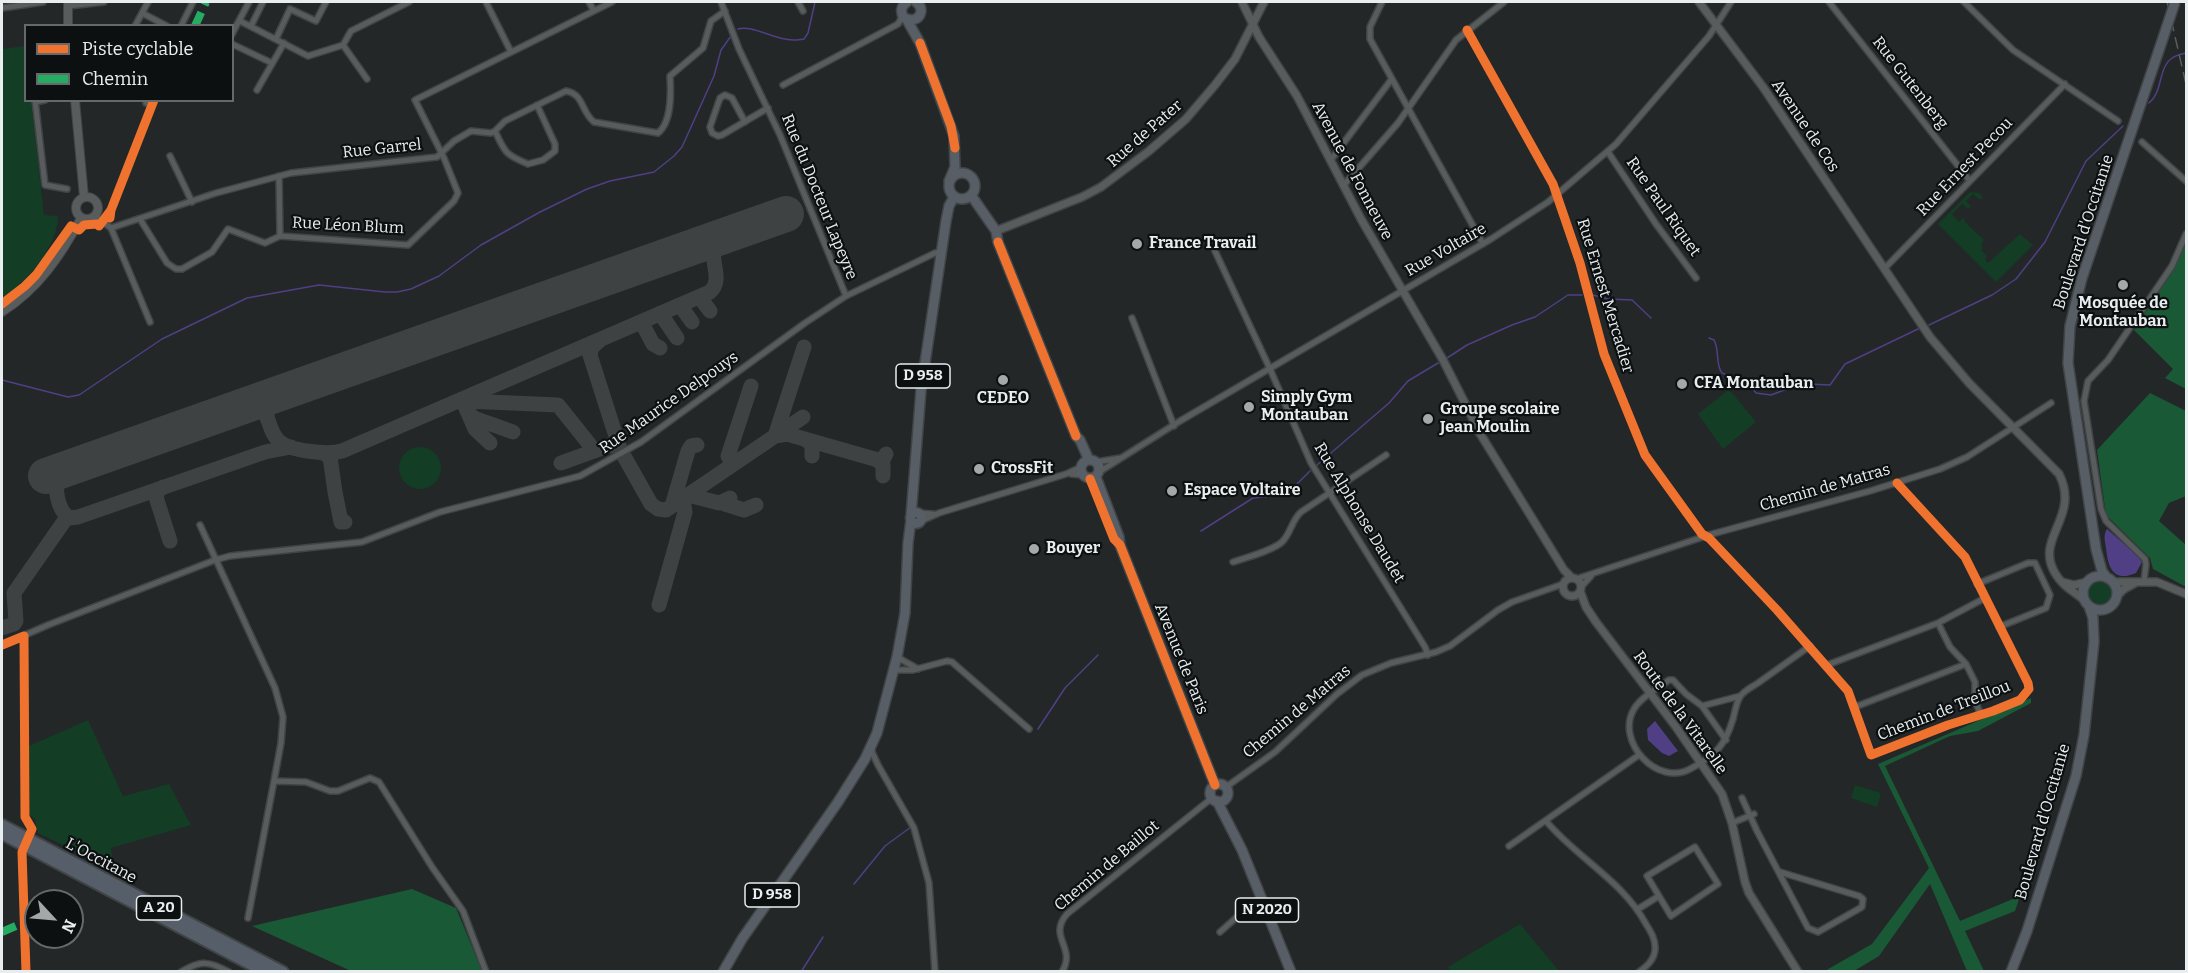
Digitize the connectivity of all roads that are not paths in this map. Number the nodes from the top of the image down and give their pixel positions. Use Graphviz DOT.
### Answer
graph roads {
  1 [pos="43,2"];
  2 [pos="104,2"];
  3 [pos="148,2"];
  4 [pos="193,2"];
  5 [pos="249,2"];
  6 [pos="263,2"];
  7 [pos="326,2"];
  8 [pos="409,2"];
  9 [pos="486,2"];
  10 [pos="589,2"];
  11 [pos="612,2"];
  12 [pos="721,2"];
  13 [pos="798,2"];
  14 [pos="916,2"];
  15 [pos="1242,2"];
  16 [pos="1264,2"];
  17 [pos="1382,2"];
  18 [pos="1504,2"];
  19 [pos="1699,2"];
  20 [pos="1731,2"];
  21 [pos="1829,2"];
  22 [pos="1964,2"];
  23 [pos="2175,2"];
  24 [pos="904,3"];
  25 [pos="68,4"];
  26 [pos="2,8"];
  27 [pos="594,11"];
  28 [pos="725,11"];
  29 [pos="803,11"];
  30 [pos="142,12"];
  31 [pos="909,18"];
  32 [pos="240,21"];
  33 [pos="68,24"];
  34 [pos="136,24"];
  35 [pos="163,24"];
  36 [pos="182,24"];
  37 [pos="1253,25"];
  38 [pos="1717,25"];
  39 [pos="251,26"];
  40 [pos="1467,30"];
  41 [pos="234,31"];
  42 [pos="276,39"];
  43 [pos="284,43"];
  44 [pos="234,45"];
  45 [pos="343,45"];
  46 [pos="511,52"];
  47 [pos="272,63"];
  48 [pos="367,79"];
  49 [pos="1391,80"];
  50 [pos="2065,84"];
  51 [pos="783,85"];
  52 [pos="257,90"];
  53 [pos="35,102"];
  54 [pos="75,102"];
  55 [pos="537,105"];
  56 [pos="768,108"];
  57 [pos="1408,110"];
  58 [pos="2118,121"];
  59 [pos="745,122"];
  60 [pos="495,131"];
  61 [pos="2142,142"];
  62 [pos="956,147"];
  63 [pos="1608,152"];
  64 [pos="441,153"];
  65 [pos="170,156"];
  66 [pos="1330,161"];
  67 [pos="967,173"];
  68 [pos="279,176"];
  69 [pos="949,181"];
  70 [pos="1970,181"];
  71 [pos="2187,181"];
  72 [pos="1343,186"];
  73 [pos="68,189"];
  74 [pos="1557,194"];
  75 [pos="971,195"];
  76 [pos="84,196"];
  77 [pos="954,196"];
  78 [pos="192,202"];
  79 [pos="95,216"];
  80 [pos="81,218"];
  81 [pos="140,219"];
  82 [pos="111,228"];
  83 [pos="996,231"];
  84 [pos="2187,234"];
  85 [pos="280,236"];
  86 [pos="1482,244"];
  87 [pos="1215,251"];
  88 [pos="942,252"];
  89 [pos="1884,269"];
  90 [pos="1696,278"];
  91 [pos="1402,291"];
  92 [pos="846,296"];
  93 [pos="2,312"];
  94 [pos="1132,318"];
  95 [pos="150,322"];
  96 [pos="1270,369"];
  97 [pos="2051,403"];
  98 [pos="1174,426"];
  99 [pos="2011,427"];
  100 [pos="1386,455"];
  101 [pos="1121,458"];
  102 [pos="1089,469"];
  103 [pos="1897,483"];
  104 [pos="1330,493"];
  105 [pos="917,517"];
  106 [pos="200,525"];
  107 [pos="1706,536"];
  108 [pos="2096,549"];
  109 [pos="215,560"];
  110 [pos="1233,562"];
  111 [pos="1594,574"];
  112 [pos="2110,580"];
  113 [pos="2088,581"];
  114 [pos="2142,581"];
  115 [pos="2062,582"];
  116 [pos="1568,583"];
  117 [pos="1977,584"];
  118 [pos="1581,589"];
  119 [pos="2187,594"];
  120 [pos="1572,596"];
  121 [pos="2116,597"];
  122 [pos="1985,598"];
  123 [pos="2087,604"];
  124 [pos="1586,607"];
  125 [pos="2106,609"];
  126 [pos="1938,623"];
  127 [pos="1999,627"];
  128 [pos="24,636"];
  129 [pos="2094,642"];
  130 [pos="2,645"];
  131 [pos="1810,646"];
  132 [pos="1428,655"];
  133 [pos="897,657"];
  134 [pos="1966,664"];
  135 [pos="1827,665"];
  136 [pos="918,669"];
  137 [pos="894,670"];
  138 [pos="1650,694"];
  139 [pos="1740,696"];
  140 [pos="1702,706"];
  141 [pos="1855,707"];
  142 [pos="882,713"];
  143 [pos="1981,715"];
  144 [pos="1029,729"];
  145 [pos="1726,740"];
  146 [pos="873,743"];
  147 [pos="1639,755"];
  148 [pos="1871,755"];
  149 [pos="864,759"];
  150 [pos="1701,762"];
  151 [pos="878,765"];
  152 [pos="274,781"];
  153 [pos="1215,785"];
  154 [pos="1226,788"];
  155 [pos="1742,798"];
  156 [pos="1218,799"];
  157 [pos="1753,815"];
  158 [pos="824,821"];
  159 [pos="1546,821"];
  160 [pos="1732,823"];
  161 [pos="2,825"];
  162 [pos="2,834"];
  163 [pos="31,834"];
  164 [pos="1509,846"];
  165 [pos="22,852"];
  166 [pos="1780,872"];
  167 [pos="1659,896"];
  168 [pos="1262,898"];
  169 [pos="1638,909"];
  170 [pos="248,918"];
  171 [pos="1220,932"];
  172 [pos="26,972"];
  173 [pos="181,972"];
  174 [pos="229,972"];
  175 [pos="265,972"];
  176 [pos="283,972"];
  177 [pos="486,972"];
  178 [pos="723,972"];
  179 [pos="935,972"];
  180 [pos="1062,972"];
  181 [pos="1291,972"];
  182 [pos="1639,972"];
  183 [pos="1798,972"];
  184 [pos="2011,972"];
  1 -- 26 [label="street"];
  2 -- 25 [label="street"];
  3 -- 30 [label="street"];
  4 -- 36 [label="street"];
  5 -- 32 [label="street"];
  6 -- 39 [label="street"];
  7 -- 42 [label="street"];
  8 -- 45 [label="street"];
  9 -- 46 [label="street"];
  10 -- 27 [label="street"];
  11 -- 27 [label="street, Rue Garrel"];
  12 -- 28 [label="street, Rue du Docteur Lapeyre"];
  13 -- 29 [label="street"];
  14 -- 31 [label="main road"];
  15 -- 37 [label="street, Avenue de Fonneuve"];
  16 -- 37 [label="street, Rue de Pater"];
  17 -- 49 [label="street"];
  18 -- 40 [label="street"];
  19 -- 38 [label="street, Avenue de Cos"];
  20 -- 38 [label="street, Rue Voltaire"];
  21 -- 70 [label="street, Rue Gutenberg"];
  22 -- 50 [label="street"];
  23 -- 108 [label="main road, Boulevard d'Occitanie, bridge"];
  24 -- 31 [label="main road"];
  25 -- 33 [label="main road"];
  27 -- 46 [label="street, Rue Garrel"];
  28 -- 55 [label="street"];
  28 -- 56 [label="street, Rue du Docteur Lapeyre"];
  30 -- 34 [label="street"];
  30 -- 35 [label="street"];
  31 -- 51 [label="street"];
  31 -- 62 [label="main road"];
  32 -- 39 [label="street"];
  32 -- 41 [label="street"];
  37 -- 66 [label="street, Avenue de Fonneuve"];
  37 -- 83 [label="street, Rue de Pater"];
  38 -- 63 [label="street, Rue Voltaire"];
  38 -- 89 [label="street, Avenue de Cos"];
  39 -- 42 [label="street"];
  40 -- 57 [label="street"];
  40 -- 74 [label="street, Rue Ernest Mercadier"];
  42 -- 43 [label="street"];
  43 -- 45 [label="street"];
  43 -- 47 [label="street"];
  44 -- 47 [label="street"];
  45 -- 48 [label="street"];
  46 -- 64 [label="street, Rue Garrel"];
  47 -- 52 [label="street"];
  49 -- 57 [label="street"];
  49 -- 66 [label="street"];
  50 -- 58 [label="street"];
  50 -- 70 [label="street, Rue Ernest Pecou"];
  53 -- 73 [label="street"];
  54 -- 76 [label="main road"];
  55 -- 60 [label="street"];
  55 -- 60 [label="street"];
  56 -- 59 [label="street, Rue du Docteur Lapeyre"];
  56 -- 92 [label="street, Rue du Docteur Lapeyre"];
  57 -- 72 [label="street"];
  57 -- 86 [label="street"];
  59 -- 59 [label="street, Rue du Docteur Lapeyre"];
  60 -- 64 [label="street"];
  61 -- 71 [label="street"];
  62 -- 67 [label="main road"];
  62 -- 69 [label="main road"];
  63 -- 74 [label="street, Rue Voltaire"];
  63 -- 90 [label="street, Rue Paul Riquet"];
  64 -- 68 [label="street, Rue Garrel"];
  64 -- 85 [label="street, Rue Léon Blum"];
  65 -- 78 [label="street"];
  66 -- 72 [label="street, Avenue de Fonneuve"];
  67 -- 69 [label="main road"];
  67 -- 75 [label="main road"];
  68 -- 78 [label="street, Rue Garrel"];
  68 -- 85 [label="street, Rue Léon Blum"];
  69 -- 77 [label="main road"];
  70 -- 89 [label="street, Rue Ernest Pecou"];
  72 -- 91 [label="street, Avenue de Fonneuve"];
  74 -- 86 [label="street, Rue Voltaire"];
  74 -- 107 [label="street, Rue Ernest Mercadier"];
  75 -- 77 [label="main road"];
  75 -- 83 [label="main road, Avenue de Paris"];
  76 -- 79 [label="main road"];
  76 -- 80 [label="main road"];
  77 -- 88 [label="main road, D 958"];
  78 -- 81 [label="street, Rue Garrel"];
  79 -- 80 [label="main road"];
  79 -- 82 [label="street"];
  80 -- 93 [label="main road"];
  81 -- 82 [label="street, Rue Garrel"];
  81 -- 85 [label="street, Rue Léon Blum"];
  82 -- 95 [label="street"];
  83 -- 102 [label="main road, Avenue de Paris"];
  84 -- 114 [label="street"];
  86 -- 91 [label="street, Rue Voltaire"];
  87 -- 96 [label="street, Rue Alphonse Daudet"];
  88 -- 92 [label="street, Rue Maurice Delpouys"];
  88 -- 105 [label="main road, D 958"];
  89 -- 99 [label="street, Avenue de Cos"];
  91 -- 96 [label="street, Rue Voltaire"];
  91 -- 116 [label="street, Avenue de Fonneuve"];
  92 -- 109 [label="street, Rue Maurice Delpouys"];
  94 -- 98 [label="street"];
  96 -- 98 [label="street, Rue Voltaire"];
  96 -- 104 [label="street, Rue Alphonse Daudet"];
  97 -- 99 [label="street, Chemin de Matras"];
  98 -- 101 [label="street, Rue Voltaire"];
  99 -- 103 [label="street, Chemin de Matras"];
  99 -- 115 [label="street, Avenue de Cos"];
  100 -- 104 [label="street"];
  101 -- 102 [label="street, Rue Voltaire"];
  101 -- 102 [label="street, Rue Voltaire"];
  102 -- 105 [label="street, Rue Voltaire"];
  102 -- 153 [label="main road, Avenue de Paris"];
  103 -- 107 [label="street, Chemin de Matras"];
  103 -- 117 [label="street, Chemin de Treillou"];
  104 -- 110 [label="street"];
  104 -- 132 [label="street, Rue Alphonse Daudet"];
  105 -- 133 [label="main road, D 958"];
  106 -- 109 [label="street"];
  107 -- 111 [label="street, Chemin de Matras"];
  107 -- 131 [label="street, Rue Ernest Mercadier"];
  108 -- 112 [label="main road, Boulevard d'Occitanie"];
  108 -- 113 [label="main road, Boulevard d'Occitanie"];
  109 -- 128 [label="street, Rue Maurice Delpouys"];
  109 -- 152 [label="street"];
  111 -- 116 [label="street, Chemin de Matras"];
  111 -- 118 [label="street, Chemin de Matras"];
  112 -- 113 [label="main road"];
  112 -- 114 [label="street"];
  112 -- 121 [label="main road"];
  113 -- 115 [label="street"];
  113 -- 123 [label="main road"];
  114 -- 119 [label="street"];
  114 -- 121 [label="street"];
  115 -- 123 [label="street"];
  116 -- 118 [label="street, Route de la Vitarelle"];
  116 -- 120 [label="street, Route de la Vitarelle"];
  116 -- 132 [label="street, Chemin de Matras"];
  117 -- 122 [label="street, Chemin de Treillou"];
  117 -- 127 [label="street"];
  118 -- 120 [label="street"];
  118 -- 124 [label="street, Route de la Vitarelle"];
  120 -- 124 [label="street, Route de la Vitarelle"];
  121 -- 125 [label="main road"];
  122 -- 126 [label="street"];
  122 -- 127 [label="street, Chemin de Treillou"];
  123 -- 125 [label="main road"];
  123 -- 129 [label="main road, Boulevard d'Occitanie"];
  124 -- 138 [label="street, Route de la Vitarelle"];
  125 -- 129 [label="main road, Boulevard d'Occitanie"];
  126 -- 134 [label="street"];
  126 -- 135 [label="street"];
  127 -- 143 [label="street, Chemin de Treillou"];
  128 -- 130 [label="street, Rue Maurice Delpouys"];
  128 -- 163 [label="street"];
  129 -- 184 [label="main road, Boulevard d'Occitanie"];
  131 -- 135 [label="street, Rue Ernest Mercadier"];
  131 -- 139 [label="street"];
  132 -- 154 [label="street, Chemin de Matras"];
  133 -- 136 [label="street"];
  133 -- 137 [label="main road, D 958"];
  134 -- 141 [label="street"];
  134 -- 143 [label="street"];
  135 -- 141 [label="street, Rue Ernest Mercadier"];
  136 -- 137 [label="street"];
  136 -- 144 [label="street"];
  137 -- 142 [label="main road, D 958"];
  138 -- 140 [label="street"];
  138 -- 147 [label="street"];
  138 -- 150 [label="street, Route de la Vitarelle"];
  139 -- 140 [label="street"];
  139 -- 145 [label="street"];
  140 -- 145 [label="street"];
  141 -- 148 [label="street, Rue Ernest Mercadier"];
  142 -- 146 [label="main road, D 958"];
  142 -- 158 [label="main road, D 958"];
  143 -- 148 [label="street, Chemin de Treillou"];
  145 -- 150 [label="street"];
  146 -- 149 [label="main road, D 958"];
  146 -- 151 [label="street"];
  147 -- 150 [label="street"];
  147 -- 159 [label="street"];
  149 -- 151 [label="street"];
  149 -- 158 [label="main road, D 958"];
  150 -- 160 [label="street, Route de la Vitarelle"];
  151 -- 179 [label="street"];
  152 -- 170 [label="street"];
  152 -- 177 [label="street"];
  153 -- 154 [label="main road"];
  153 -- 156 [label="main road"];
  154 -- 156 [label="main road"];
  155 -- 157 [label="street"];
  156 -- 168 [label="main road, N 2020"];
  156 -- 180 [label="street, Chemin de Baillot"];
  157 -- 160 [label="street"];
  157 -- 166 [label="street"];
  158 -- 178 [label="main road, D 958"];
  159 -- 164 [label="street"];
  159 -- 169 [label="street"];
  160 -- 183 [label="street, Route de la Vitarelle"];
  161 -- 176 [label="highway, L'Occitane / A 20"];
  162 -- 175 [label="highway, L'Occitane / A 20"];
  165 -- 172 [label="street"];
  166 -- 166 [label="street"];
  167 -- 167 [label="street"];
  167 -- 169 [label="street"];
  168 -- 171 [label="street"];
  168 -- 181 [label="main road, N 2020"];
  169 -- 182 [label="street"];
  173 -- 174 [label="street"];
}
